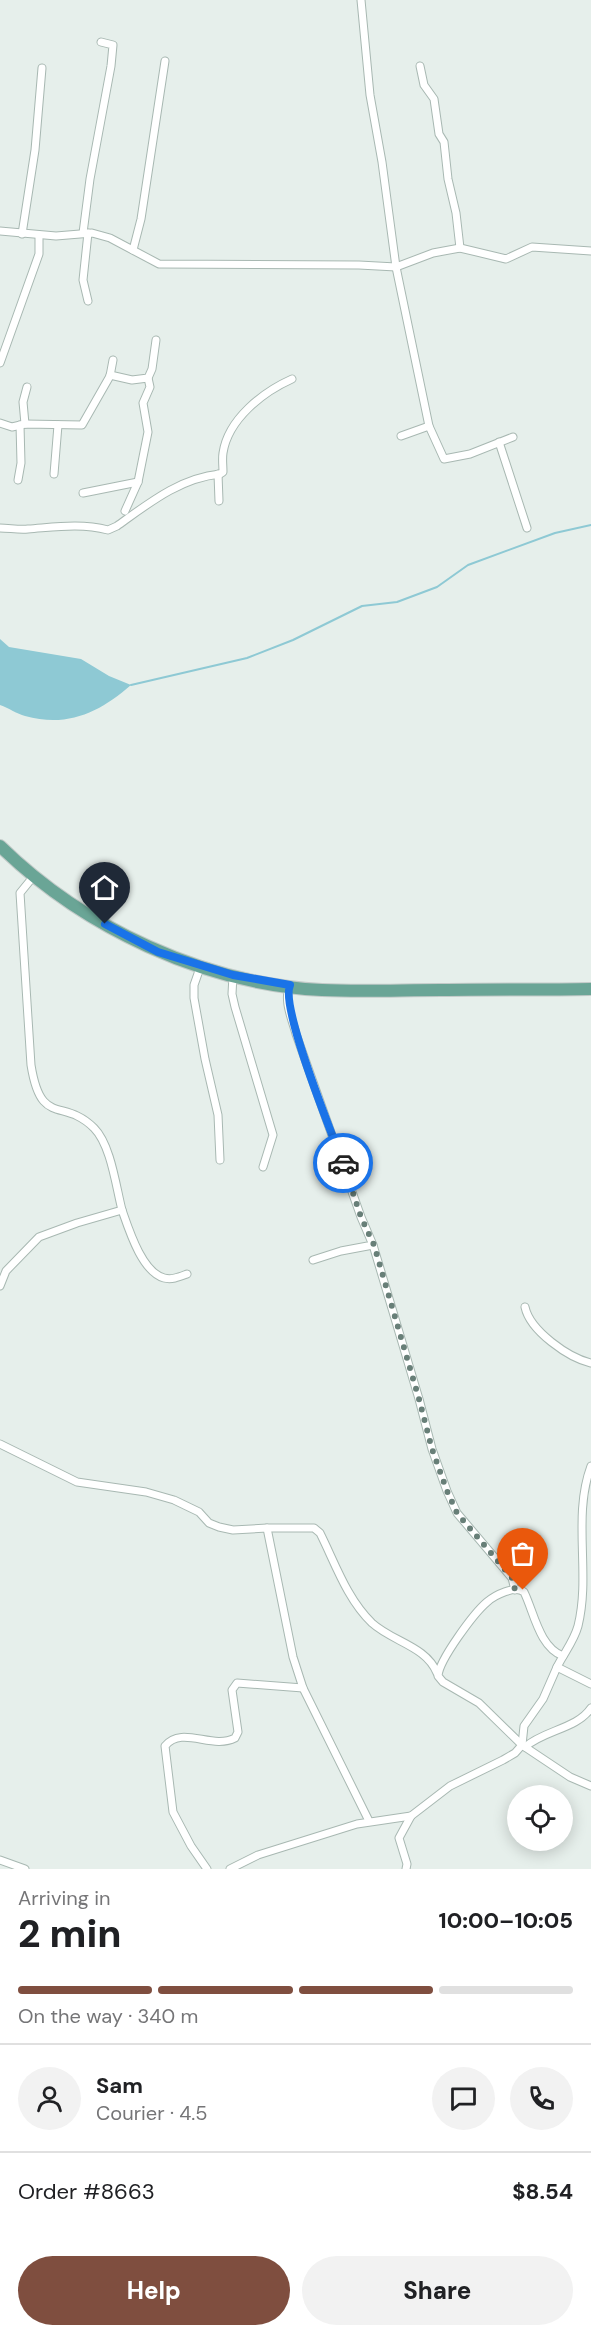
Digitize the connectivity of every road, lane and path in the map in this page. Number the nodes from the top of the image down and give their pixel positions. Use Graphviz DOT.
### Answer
graph roads {
  1 [pos="361,0"];
  2 [pos="101,42"];
  3 [pos="165,61"];
  4 [pos="420,66"];
  5 [pos="42,68"];
  6 [pos="0,231"];
  7 [pos="85,233"];
  8 [pos="22,234"];
  9 [pos="39,235"];
  10 [pos="460,248"];
  11 [pos="133,250"];
  12 [pos="591,251"];
  13 [pos="396,267"];
  14 [pos="88,302"];
  15 [pos="156,340"];
  16 [pos="113,360"];
  17 [pos="0,363"];
  18 [pos="110,375"];
  19 [pos="148,378"];
  20 [pos="292,379"];
  21 [pos="27,387"];
  22 [pos="0,423"];
  23 [pos="23,425"];
  24 [pos="58,425"];
  25 [pos="429,426"];
  26 [pos="401,436"];
  27 [pos="513,437"];
  28 [pos="499,442"];
  29 [pos="54,474"];
  30 [pos="218,474"];
  31 [pos="18,480"];
  32 [pos="138,482"];
  33 [pos="83,493"];
  34 [pos="219,501"];
  35 [pos="125,511"];
  36 [pos="0,528"];
  37 [pos="527,528"];
  38 [pos="0,846"];
  39 [pos="33,877"];
  40 [pos="201,965"];
  41 [pos="233,975"];
  42 [pos="290,985"];
  43 [pos="591,989"];
  44 [pos="334,1138"];
  45 [pos="220,1160"];
  46 [pos="263,1167"];
  47 [pos="362,1174"];
  48 [pos="122,1210"];
  49 [pos="374,1245"];
  50 [pos="313,1260"];
  51 [pos="187,1274"];
  52 [pos="0,1286"];
  53 [pos="525,1307"];
  54 [pos="591,1363"];
  55 [pos="0,1444"];
  56 [pos="591,1466"];
  57 [pos="267,1528"];
  58 [pos="515,1590"];
  59 [pos="563,1656"];
  60 [pos="557,1667"];
  61 [pos="438,1676"];
  62 [pos="591,1684"];
  63 [pos="303,1688"];
  64 [pos="591,1708"];
  65 [pos="524,1746"];
  66 [pos="591,1786"];
  67 [pos="411,1816"];
  68 [pos="369,1821"];
  69 [pos="0,1860"];
  70 [pos="25,1869"];
  71 [pos="207,1869"];
  72 [pos="230,1869"];
  73 [pos="406,1869"];
  1 -- 13 [label="street"];
  2 -- 7 [label="street"];
  3 -- 11 [label="street"];
  4 -- 10 [label="street"];
  5 -- 8 [label="street"];
  6 -- 8 [label="street"];
  7 -- 9 [label="street"];
  7 -- 11 [label="street"];
  7 -- 14 [label="street"];
  8 -- 9 [label="street"];
  9 -- 17 [label="street"];
  10 -- 12 [label="street"];
  10 -- 13 [label="street"];
  11 -- 13 [label="street"];
  13 -- 25 [label="street"];
  15 -- 19 [label="street"];
  16 -- 18 [label="street"];
  18 -- 19 [label="street"];
  18 -- 24 [label="street"];
  19 -- 32 [label="street"];
  20 -- 30 [label="street"];
  21 -- 23 [label="street"];
  22 -- 23 [label="street"];
  23 -- 24 [label="street"];
  23 -- 31 [label="street"];
  24 -- 29 [label="street"];
  25 -- 26 [label="street"];
  25 -- 28 [label="street"];
  27 -- 28 [label="street"];
  28 -- 37 [label="street"];
  30 -- 34 [label="street"];
  30 -- 36 [label="street"];
  32 -- 33 [label="street"];
  32 -- 35 [label="street"];
  38 -- 39 [label="main road"];
  39 -- 40 [label="main road"];
  39 -- 48 [label="street"];
  40 -- 41 [label="main road"];
  40 -- 45 [label="street"];
  41 -- 42 [label="main road"];
  41 -- 46 [label="street"];
  42 -- 43 [label="main road"];
  42 -- 44 [label="street"];
  44 -- 47 [label="street"];
  44 -- 49 [label="street"];
  48 -- 51 [label="street"];
  48 -- 52 [label="street"];
  49 -- 50 [label="street"];
  49 -- 58 [label="street"];
  53 -- 54 [label="street"];
  55 -- 57 [label="street"];
  56 -- 59 [label="street"];
  57 -- 61 [label="street"];
  57 -- 63 [label="street"];
  58 -- 59 [label="street"];
  58 -- 61 [label="street"];
  59 -- 60 [label="street"];
  60 -- 62 [label="street"];
  60 -- 65 [label="street"];
  61 -- 65 [label="street"];
  63 -- 68 [label="street"];
  63 -- 71 [label="street"];
  64 -- 65 [label="street"];
  65 -- 66 [label="street"];
  65 -- 67 [label="street"];
  67 -- 68 [label="street"];
  67 -- 73 [label="street"];
  68 -- 72 [label="street"];
  69 -- 70 [label="street"];
}
